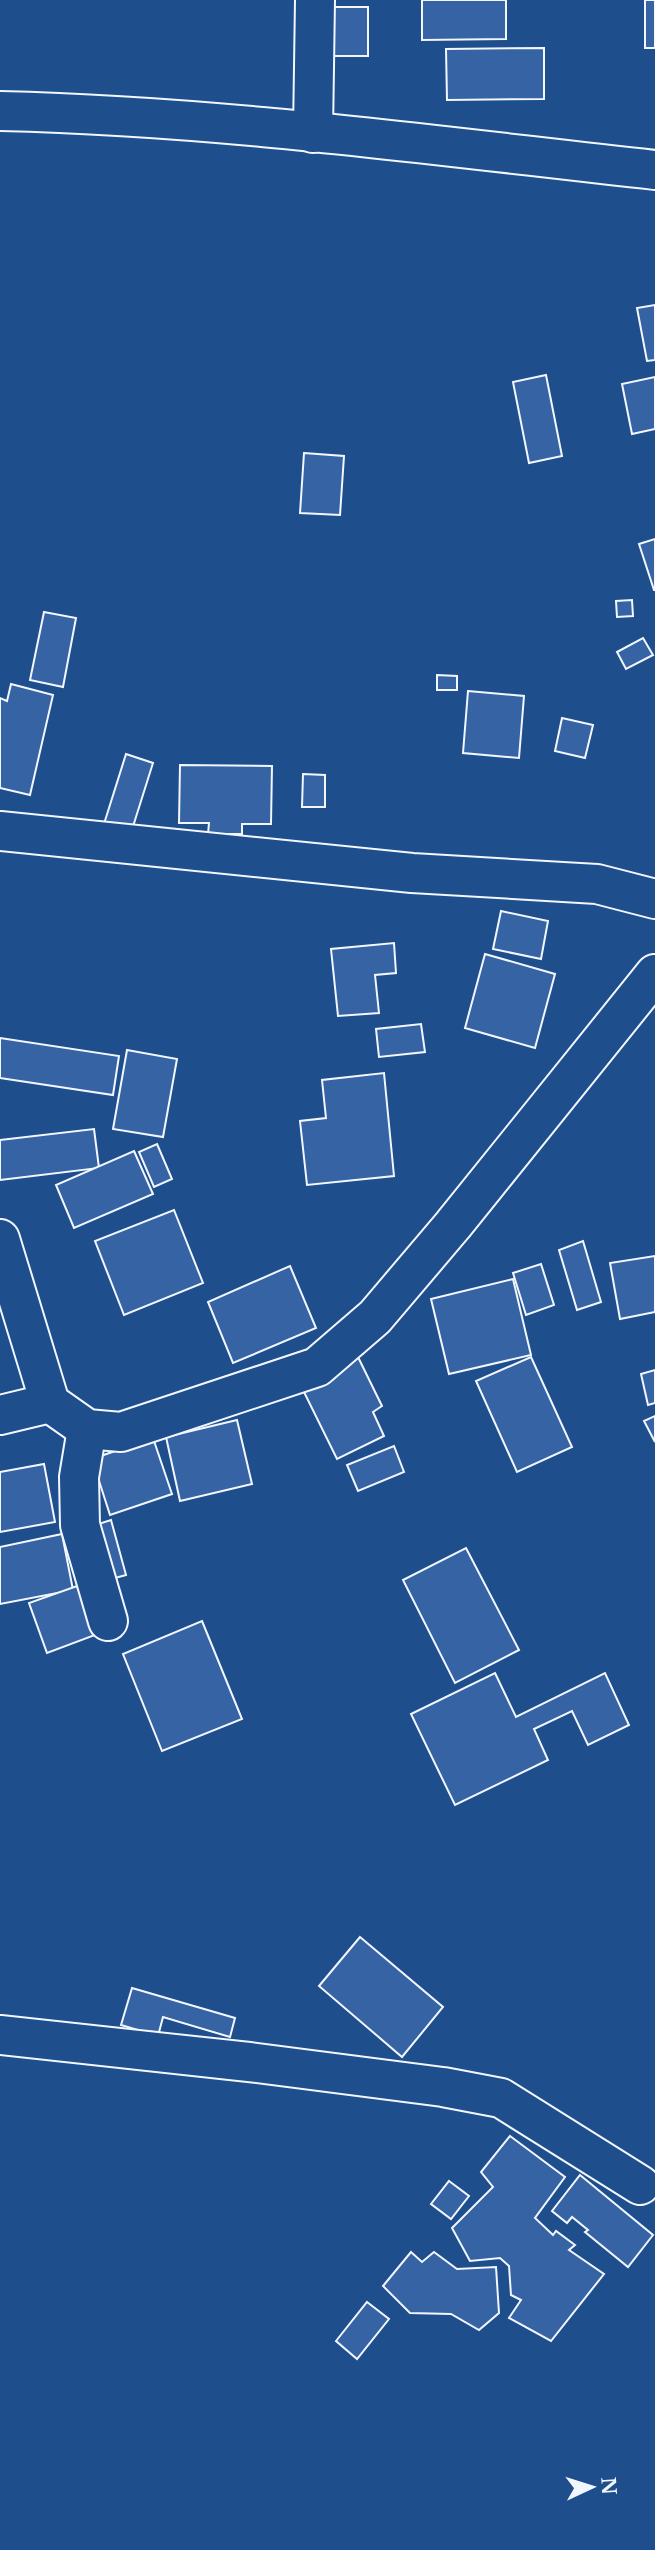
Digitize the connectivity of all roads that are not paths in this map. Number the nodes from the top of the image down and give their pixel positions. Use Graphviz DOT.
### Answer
graph roads {
  1 [pos="315,0"];
  2 [pos="0,111"];
  3 [pos="313,133"];
  4 [pos="655,170"];
  5 [pos="0,831"];
  6 [pos="655,899"];
  7 [pos="655,974"];
  8 [pos="0,1239"];
  9 [pos="50,1403"];
  10 [pos="0,1416"];
  11 [pos="87,1429"];
  12 [pos="108,1621"];
  13 [pos="0,2035"];
  14 [pos="650,2185"];
  1 -- 3 [label="street"];
  2 -- 3 [label="street"];
  3 -- 4 [label="street"];
  5 -- 6 [label="street"];
  7 -- 11 [label="street"];
  8 -- 9 [label="street"];
  9 -- 10 [label="street"];
  9 -- 11 [label="street"];
  11 -- 12 [label="street"];
  13 -- 14 [label="street"];
}
